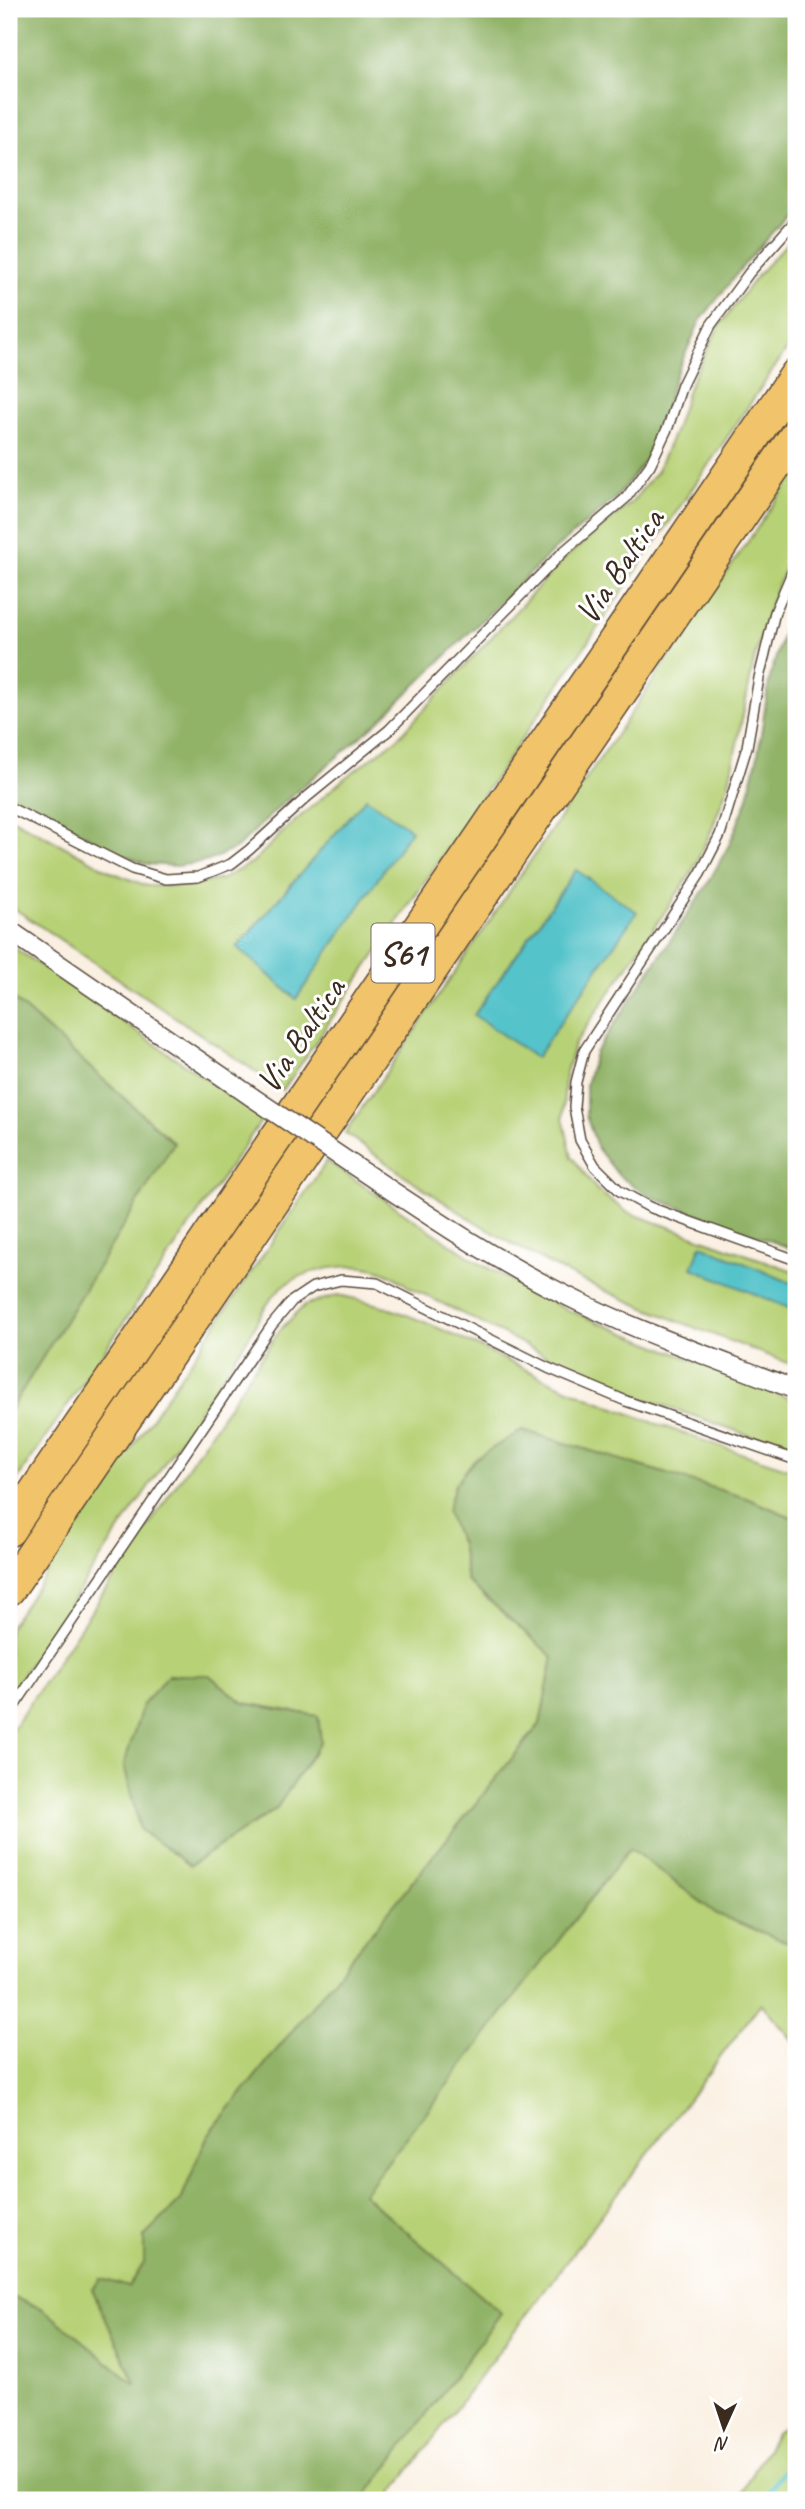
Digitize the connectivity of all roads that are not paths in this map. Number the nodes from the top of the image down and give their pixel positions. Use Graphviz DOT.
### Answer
graph roads {
  1 [pos="796,220"];
  2 [pos="796,374"];
  3 [pos="796,435"];
  4 [pos="796,563"];
  5 [pos="9,807"];
  6 [pos="9,929"];
  7 [pos="796,1260"];
  8 [pos="796,1390"];
  9 [pos="796,1460"];
  10 [pos="9,1530"];
  11 [pos="9,1589"];
  12 [pos="9,1714"];
  1 -- 5 [label="lane"];
  2 -- 10 [label="highway, Via Baltica / S61"];
  3 -- 11 [label="highway, Via Baltica / S61"];
  4 -- 7 [label="lane"];
  6 -- 8 [label="street, bridge"];
  9 -- 12 [label="lane"];
}
